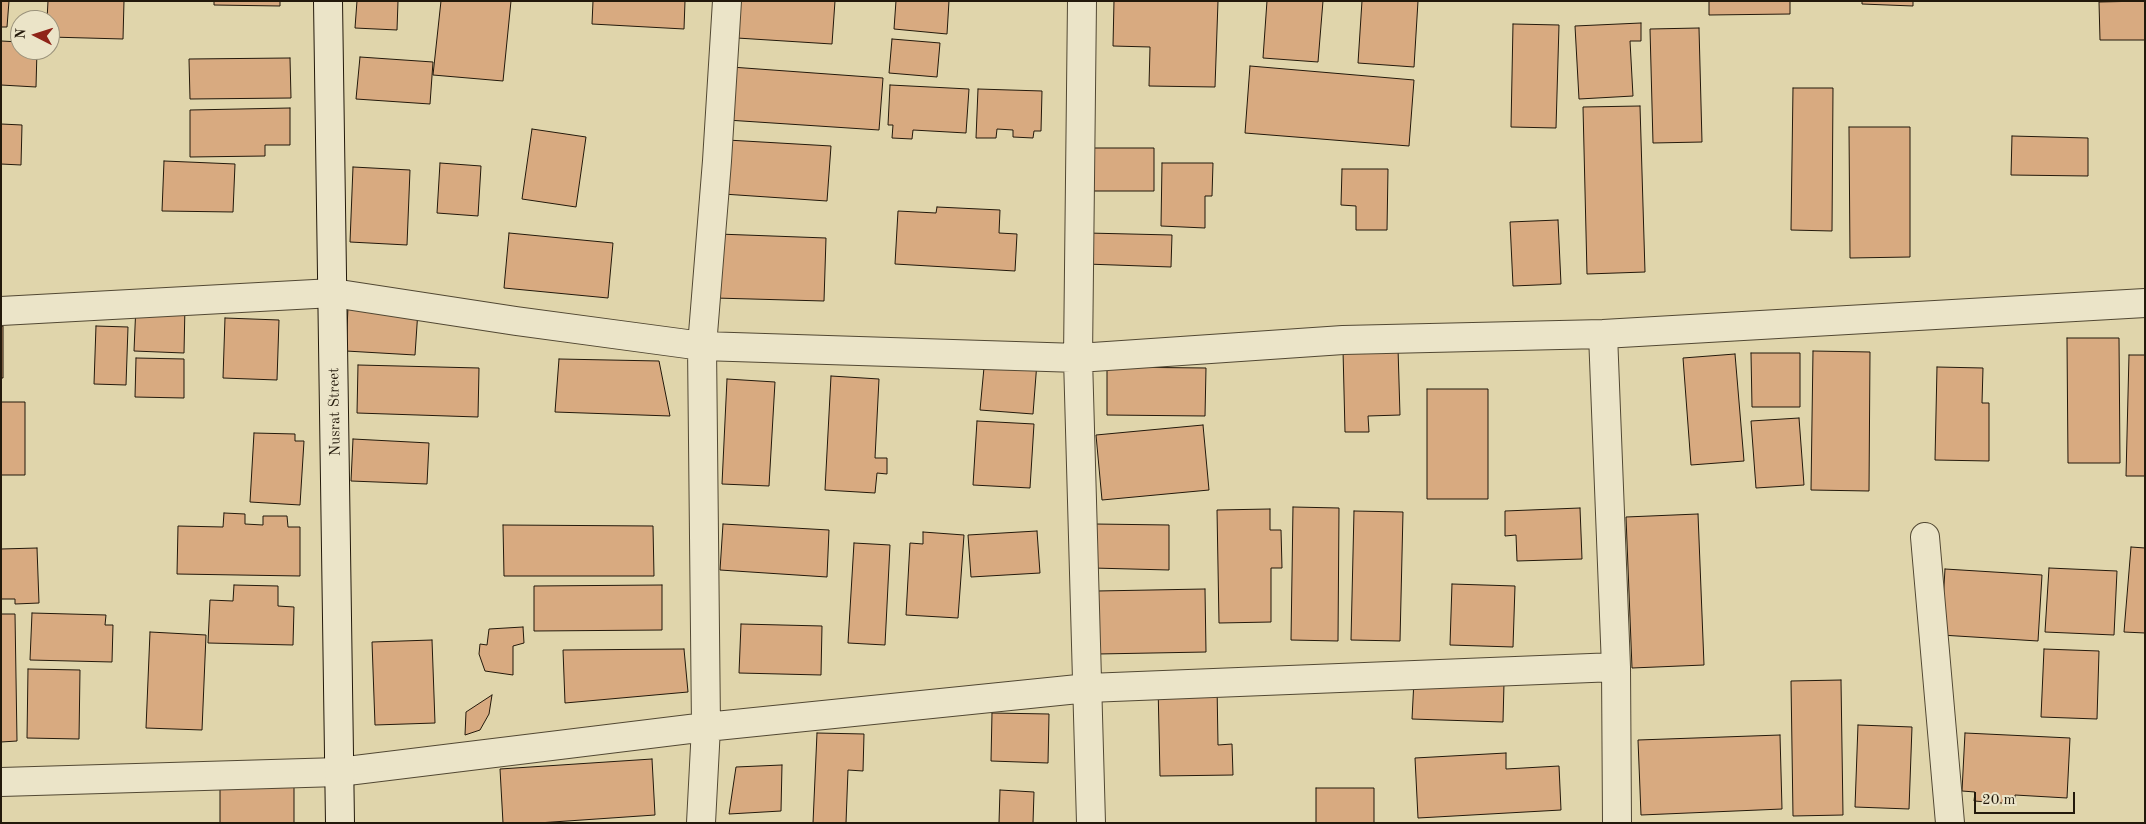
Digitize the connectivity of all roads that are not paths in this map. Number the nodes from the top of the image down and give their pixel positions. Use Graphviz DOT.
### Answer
graph roads {
  1 [pos="328,1"];
  2 [pos="727,1"];
  3 [pos="1082,1"];
  4 [pos="333,293"];
  5 [pos="2145,303"];
  6 [pos="1,311"];
  7 [pos="1603,334"];
  8 [pos="702,346"];
  9 [pos="1078,358"];
  10 [pos="1925,538"];
  11 [pos="1616,667"];
  12 [pos="1088,688"];
  13 [pos="706,727"];
  14 [pos="339,772"];
  15 [pos="1,782"];
  16 [pos="340,823"];
  17 [pos="700,823"];
  18 [pos="1091,823"];
  19 [pos="1617,823"];
  20 [pos="1950,823"];
  1 -- 4 [label="street, Nusrat Street"];
  2 -- 8 [label="street"];
  3 -- 9 [label="street"];
  4 -- 6 [label="street"];
  4 -- 8 [label="street"];
  4 -- 14 [label="street, Nusrat Street"];
  5 -- 7 [label="street"];
  7 -- 9 [label="street"];
  7 -- 11 [label="street"];
  8 -- 9 [label="street"];
  8 -- 13 [label="street"];
  9 -- 12 [label="street"];
  10 -- 20 [label="street"];
  11 -- 12 [label="street"];
  11 -- 19 [label="street"];
  12 -- 13 [label="street"];
  12 -- 18 [label="street"];
  13 -- 14 [label="street"];
  13 -- 17 [label="street"];
  14 -- 15 [label="street"];
  14 -- 16 [label="street, Nusrat Street"];
}
